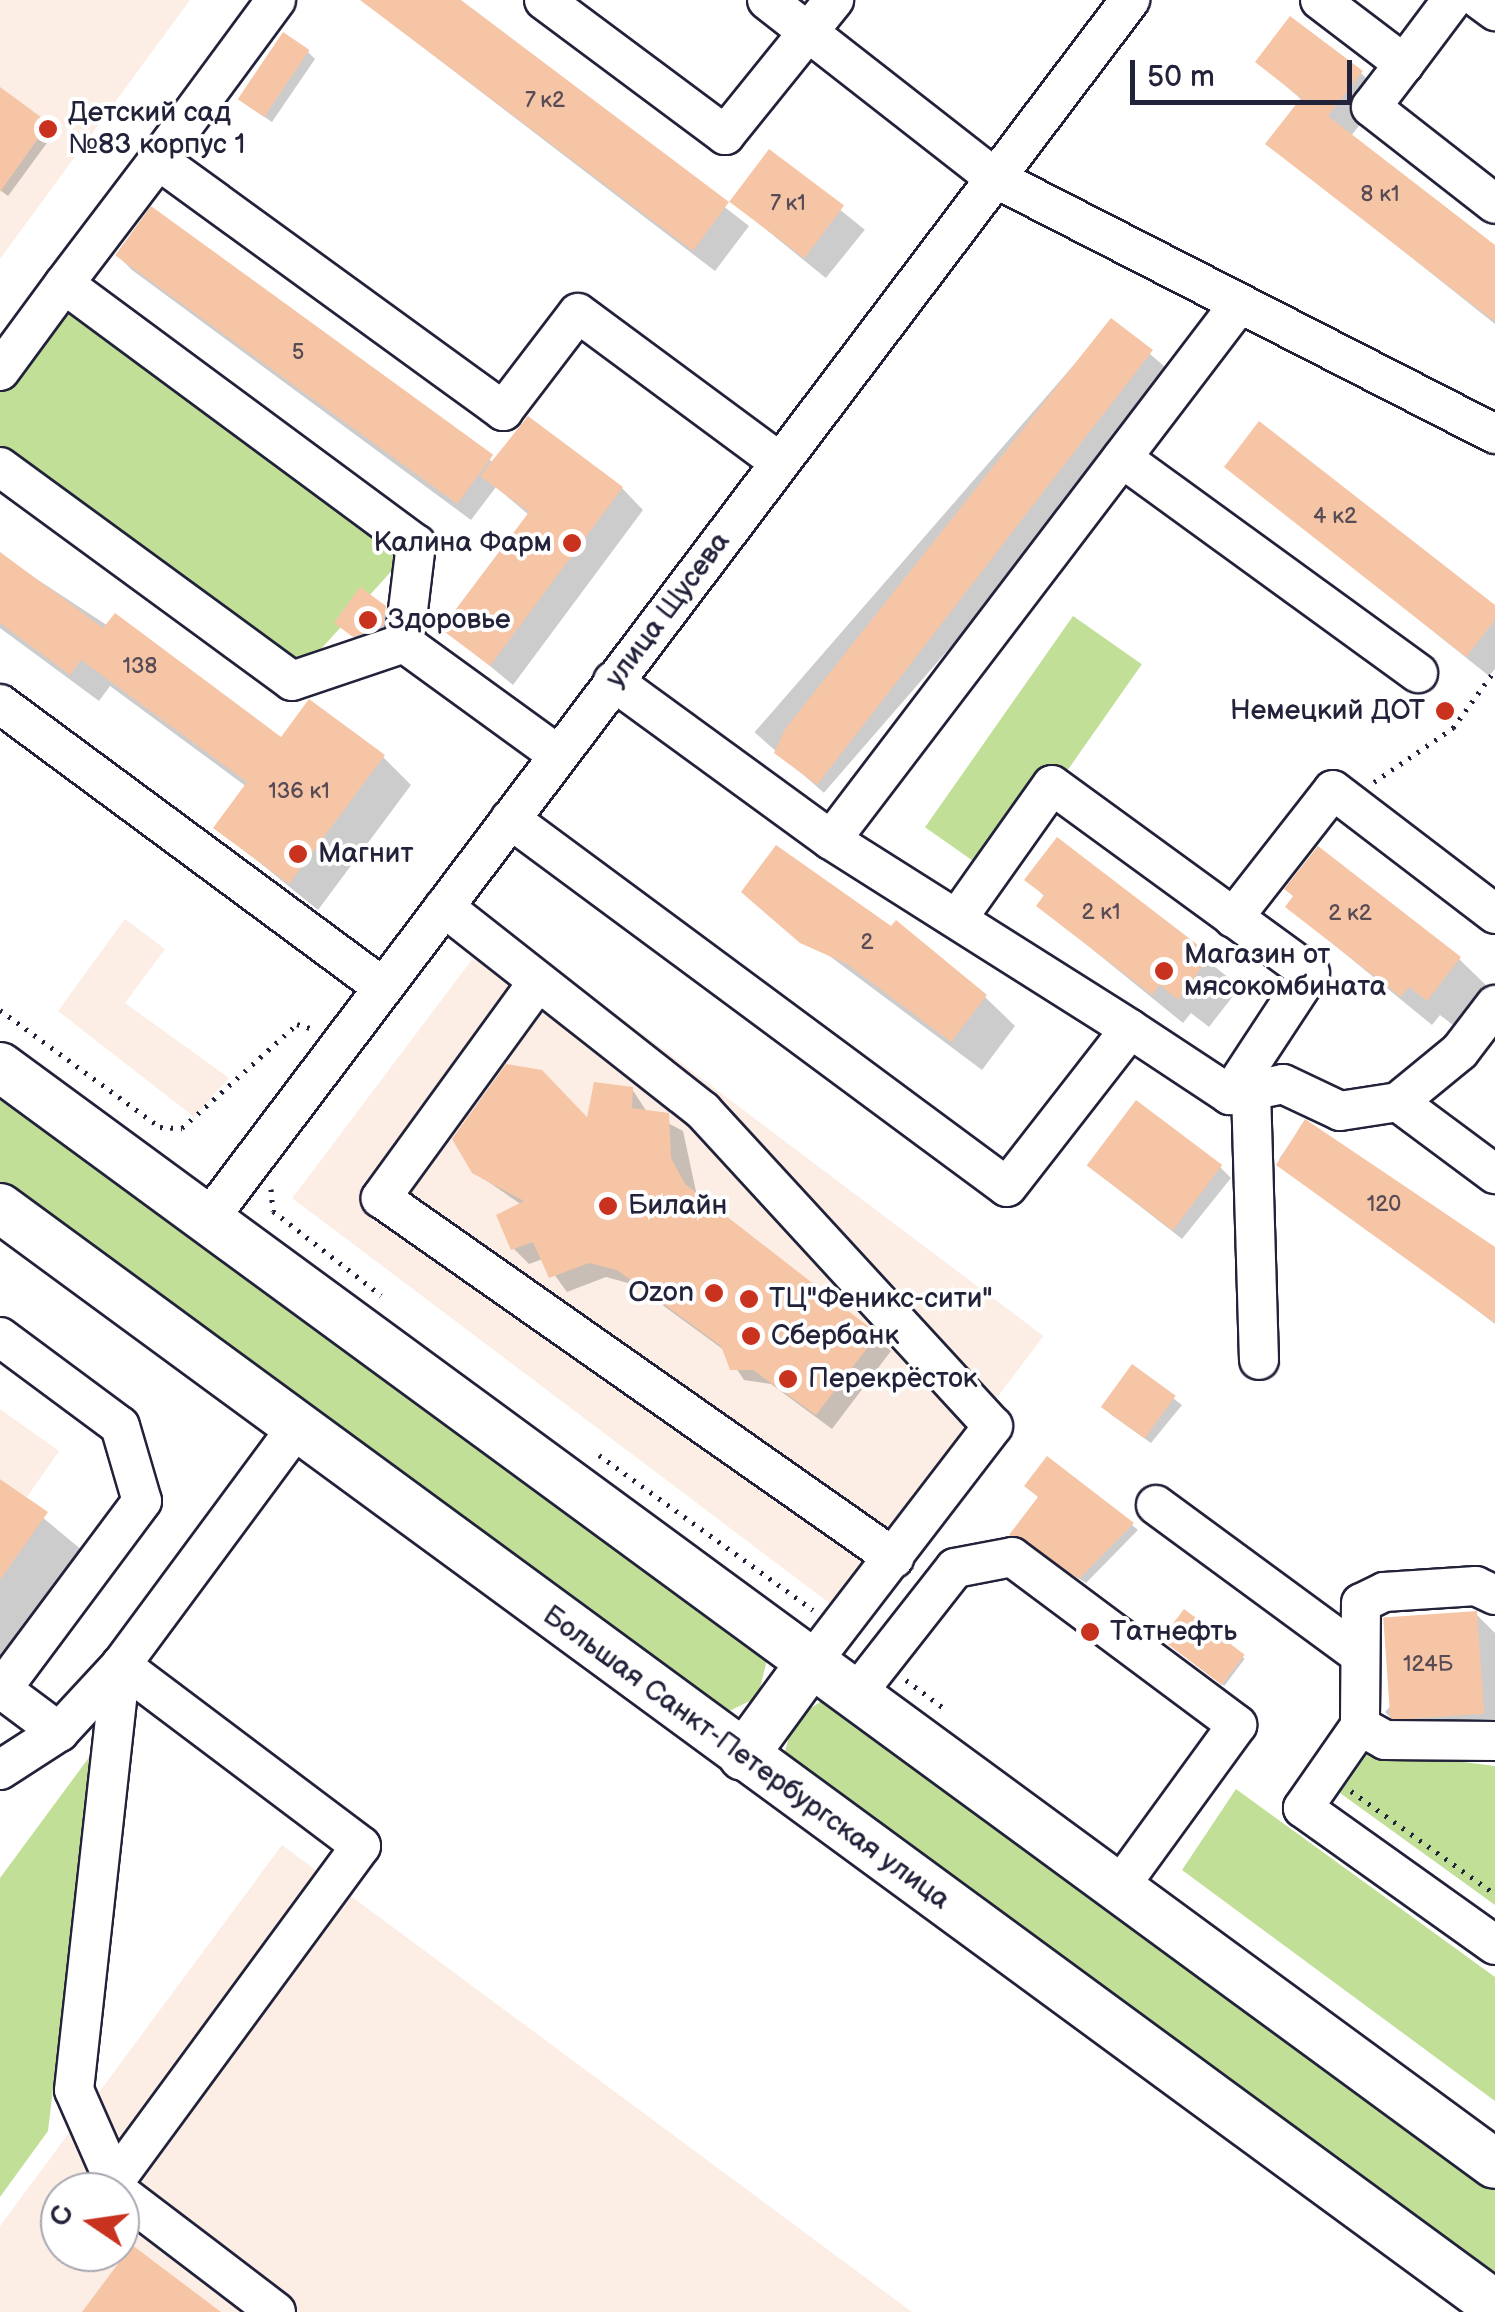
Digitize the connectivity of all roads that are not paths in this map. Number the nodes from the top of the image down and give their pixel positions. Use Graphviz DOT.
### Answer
graph roads {
  1 [pos="276,0"];
  2 [pos="544,0"];
  3 [pos="767,0"];
  4 [pos="834,0"];
  5 [pos="1130,0"];
  6 [pos="1320,0"];
  7 [pos="1452,0"];
  8 [pos="1480,0"];
  9 [pos="1495,11"];
  10 [pos="805,30"];
  11 [pos="1404,64"];
  12 [pos="158,160"];
  13 [pos="995,178"];
  14 [pos="1495,204"];
  15 [pos="64,284"];
  16 [pos="1236,308"];
  17 [pos="0,371"];
  18 [pos="1495,434"];
  19 [pos="1122,458"];
  20 [pos="779,462"];
  21 [pos="0,467"];
  22 [pos="404,642"];
  23 [pos="1418,672"];
  24 [pos="613,681"];
  25 [pos="0,704"];
  26 [pos="558,756"];
  27 [pos="510,819"];
  28 [pos="831,840"];
  29 [pos="444,907"];
  30 [pos="1495,914"];
  31 [pos="1233,918"];
  32 [pos="957,919"];
  33 [pos="537,983"];
  34 [pos="382,987"];
  35 [pos="1495,1005"];
  36 [pos="1130,1028"];
  37 [pos="0,1067"];
  38 [pos="1240,1093"];
  39 [pos="1398,1102"];
  40 [pos="1495,1174"];
  41 [pos="0,1208"];
  42 [pos="207,1221"];
  43 [pos="0,1337"];
  44 [pos="1260,1360"];
  45 [pos="297,1427"];
  46 [pos="1156,1505"];
  47 [pos="894,1558"];
  48 [pos="1495,1595"];
  49 [pos="1355,1651"];
  50 [pos="121,1666"];
  51 [pos="808,1667"];
  52 [pos="867,1680"];
  53 [pos="1,1689"];
  54 [pos="1360,1726"];
  55 [pos="60,1732"];
  56 [pos="1495,1740"];
  57 [pos="743,1756"];
  58 [pos="0,1770"];
  59 [pos="1117,1890"];
  60 [pos="1495,1945"];
  61 [pos="1495,2164"];
  62 [pos="109,2172"];
  63 [pos="130,2172"];
  64 [pos="140,2208"];
  65 [pos="1495,2304"];
  66 [pos="276,2312"];
  1 -- 12 [label="street"];
  2 -- 10 [label="street"];
  3 -- 10 [label="street"];
  4 -- 10 [label="street"];
  5 -- 13 [label="street, улица Щусева"];
  6 -- 11 [label="street"];
  7 -- 11 [label="street"];
  8 -- 9 [label="street"];
  10 -- 13 [label="street"];
  11 -- 14 [label="street"];
  12 -- 15 [label="street"];
  12 -- 20 [label="street"];
  13 -- 16 [label="street"];
  13 -- 20 [label="street, улица Щусева"];
  15 -- 17 [label="street"];
  15 -- 22 [label="street"];
  16 -- 18 [label="street"];
  16 -- 19 [label="street"];
  19 -- 23 [label="street"];
  19 -- 28 [label="street"];
  20 -- 24 [label="street, улица Щусева"];
  21 -- 22 [label="street"];
  22 -- 26 [label="street"];
  24 -- 26 [label="street, улица Щусева"];
  24 -- 28 [label="street"];
  25 -- 34 [label="street"];
  26 -- 27 [label="street, улица Щусева"];
  27 -- 29 [label="street, улица Щусева"];
  27 -- 36 [label="street"];
  28 -- 32 [label="street"];
  29 -- 33 [label="street"];
  29 -- 34 [label="street, улица Щусева"];
  30 -- 31 [label="street"];
  31 -- 32 [label="street"];
  31 -- 38 [label="street"];
  32 -- 36 [label="street"];
  33 -- 47 [label="street"];
  33 -- 47 [label="street"];
  34 -- 42 [label="street, улица Щусева"];
  35 -- 39 [label="street"];
  36 -- 38 [label="street"];
  37 -- 42 [label="main road"];
  38 -- 39 [label="street"];
  38 -- 44 [label="street"];
  39 -- 40 [label="street"];
  41 -- 45 [label="main road, Большая Санкт-Петербургская улица"];
  42 -- 51 [label="main road"];
  43 -- 53 [label="street"];
  45 -- 50 [label="street"];
  45 -- 57 [label="main road, Большая Санкт-Петербургская улица"];
  46 -- 49 [label="street"];
  47 -- 51 [label="street"];
  48 -- 49 [label="street"];
  49 -- 54 [label="street"];
  50 -- 55 [label="street"];
  50 -- 62 [label="street"];
  50 -- 63 [label="street"];
  51 -- 52 [label="main road"];
  51 -- 57 [label="main road"];
  52 -- 59 [label="main road"];
  52 -- 59 [label="street"];
  53 -- 55 [label="street"];
  54 -- 56 [label="street"];
  54 -- 60 [label="street"];
  55 -- 58 [label="street"];
  57 -- 65 [label="main road, Большая Санкт-Петербургская улица"];
  59 -- 61 [label="main road"];
  64 -- 66 [label="street"];
}
